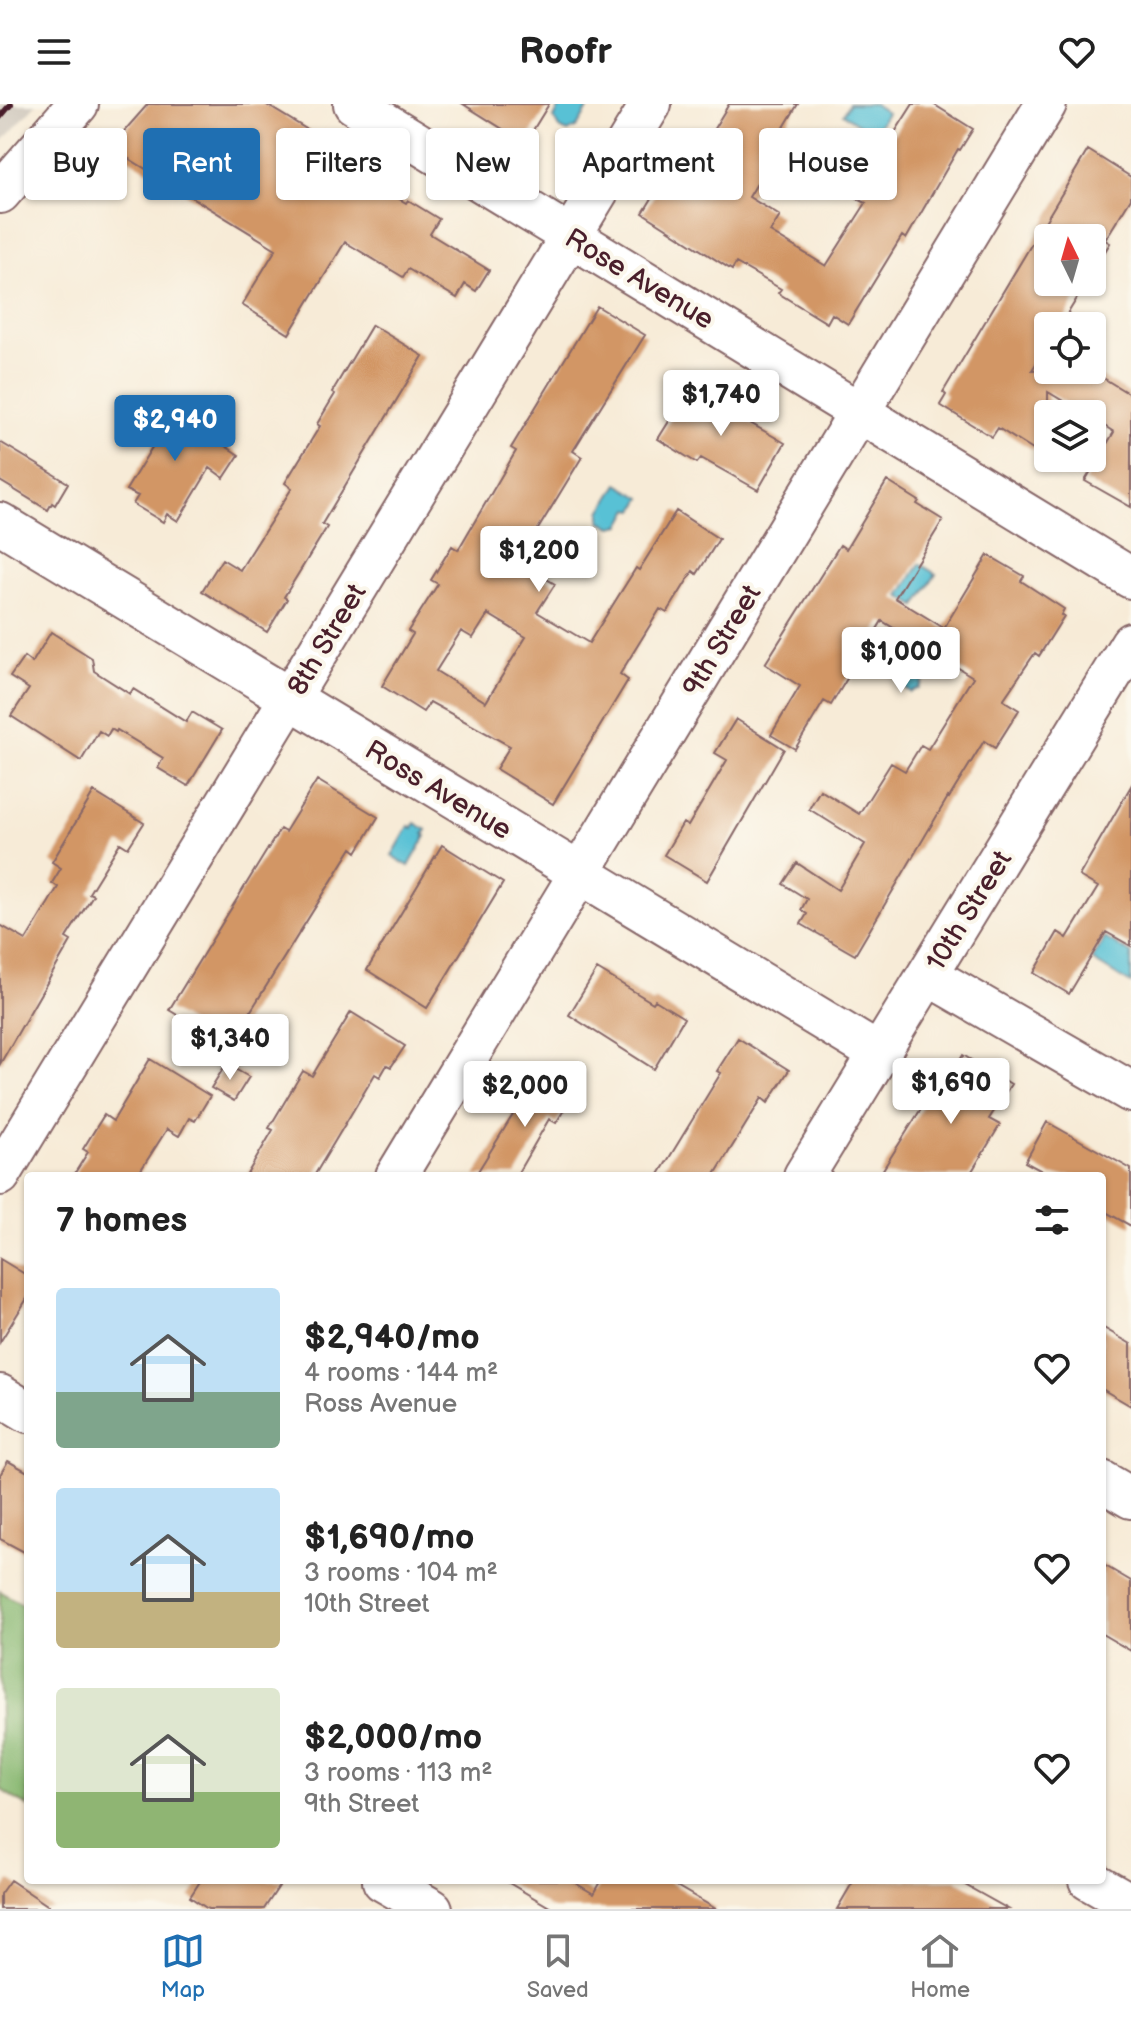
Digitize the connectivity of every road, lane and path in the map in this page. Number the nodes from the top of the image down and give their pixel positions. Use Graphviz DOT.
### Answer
graph roads {
  1 [pos="78,104"];
  2 [pos="354,104"];
  3 [pos="651,104"];
  4 [pos="1046,104"];
  5 [pos="0,193"];
  6 [pos="570,236"];
  7 [pos="860,412"];
  8 [pos="0,523"];
  9 [pos="1131,578"];
  10 [pos="1125,668"];
  11 [pos="290,699"];
  12 [pos="580,875"];
  13 [pos="928,975"];
  14 [pos="879,1054"];
  15 [pos="1131,1092"];
  16 [pos="398,1172"];
  17 [pos="806,1172"];
  18 [pos="0,1175"];
  19 [pos="0,1395"];
  20 [pos="24,1410"];
  21 [pos="1106,1483"];
  22 [pos="1131,1498"];
  23 [pos="382,1884"];
  24 [pos="391,1884"];
  25 [pos="1096,1884"];
  26 [pos="1131,1904"];
  27 [pos="366,1909"];
  28 [pos="432,1909"];
  1 -- 5 [label="street"];
  2 -- 6 [label="street, Rose Avenue"];
  3 -- 6 [label="street, 8th Street"];
  4 -- 7 [label="street, 9th Street"];
  6 -- 7 [label="street, Rose Avenue"];
  6 -- 11 [label="street, 8th Street"];
  7 -- 9 [label="street, Rose Avenue"];
  7 -- 12 [label="street, 9th Street"];
  8 -- 11 [label="street, Ross Avenue"];
  10 -- 13 [label="street, 10th Street"];
  11 -- 12 [label="street, Ross Avenue"];
  11 -- 18 [label="street, 8th Street"];
  12 -- 14 [label="street, Ross Avenue"];
  12 -- 16 [label="street, 9th Street"];
  13 -- 14 [label="street, 10th Street"];
  13 -- 15 [label="street"];
  14 -- 17 [label="street, 10th Street"];
  19 -- 20 [label="street"];
  21 -- 22 [label="street"];
  23 -- 27 [label="street"];
  24 -- 28 [label="street"];
  25 -- 26 [label="street"];
}
